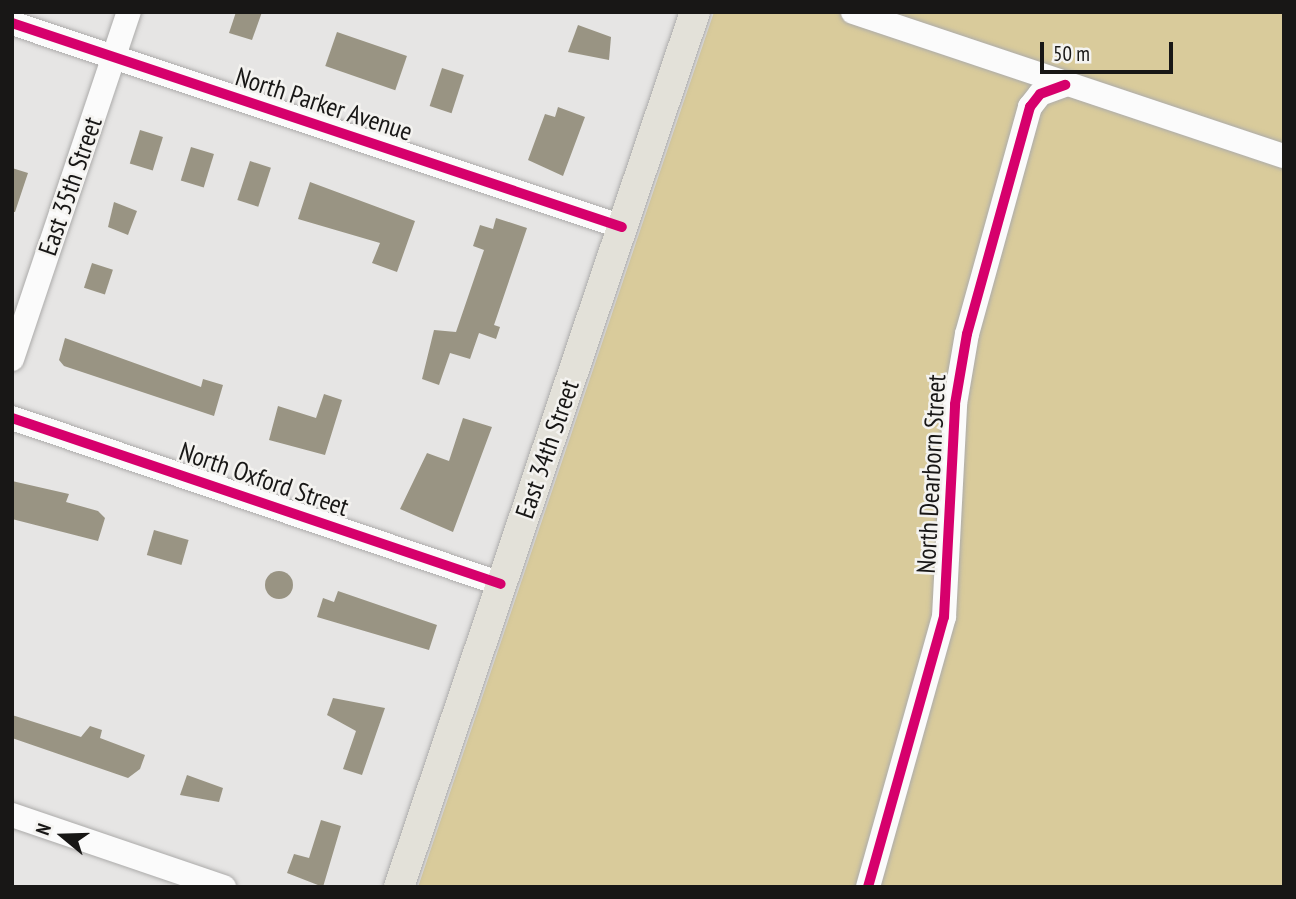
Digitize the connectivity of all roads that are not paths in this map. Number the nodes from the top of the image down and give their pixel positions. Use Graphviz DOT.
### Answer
graph roads {
  1 [pos="129,12"];
  2 [pos="695,12"];
  3 [pos="853,12"];
  4 [pos="12,23"];
  5 [pos="114,57"];
  6 [pos="1065,85"];
  7 [pos="1284,156"];
  8 [pos="622,227"];
  9 [pos="12,359"];
  10 [pos="12,418"];
  11 [pos="501,584"];
  12 [pos="12,815"];
  13 [pos="208,884"];
  14 [pos="400,887"];
  15 [pos="868,887"];
  1 -- 5 [label="street, East 35th Street"];
  2 -- 8 [label="main road, East 34th Street"];
  3 -- 6 [label="street"];
  4 -- 5 [label="street, North Parker Avenue"];
  5 -- 8 [label="street, North Parker Avenue"];
  5 -- 9 [label="street, East 35th Street"];
  6 -- 7 [label="street"];
  6 -- 15 [label="street, North Dearborn Street"];
  8 -- 11 [label="main road, East 34th Street"];
  10 -- 11 [label="street, North Oxford Street"];
  11 -- 14 [label="main road, East 34th Street"];
  12 -- 13 [label="street"];
}
